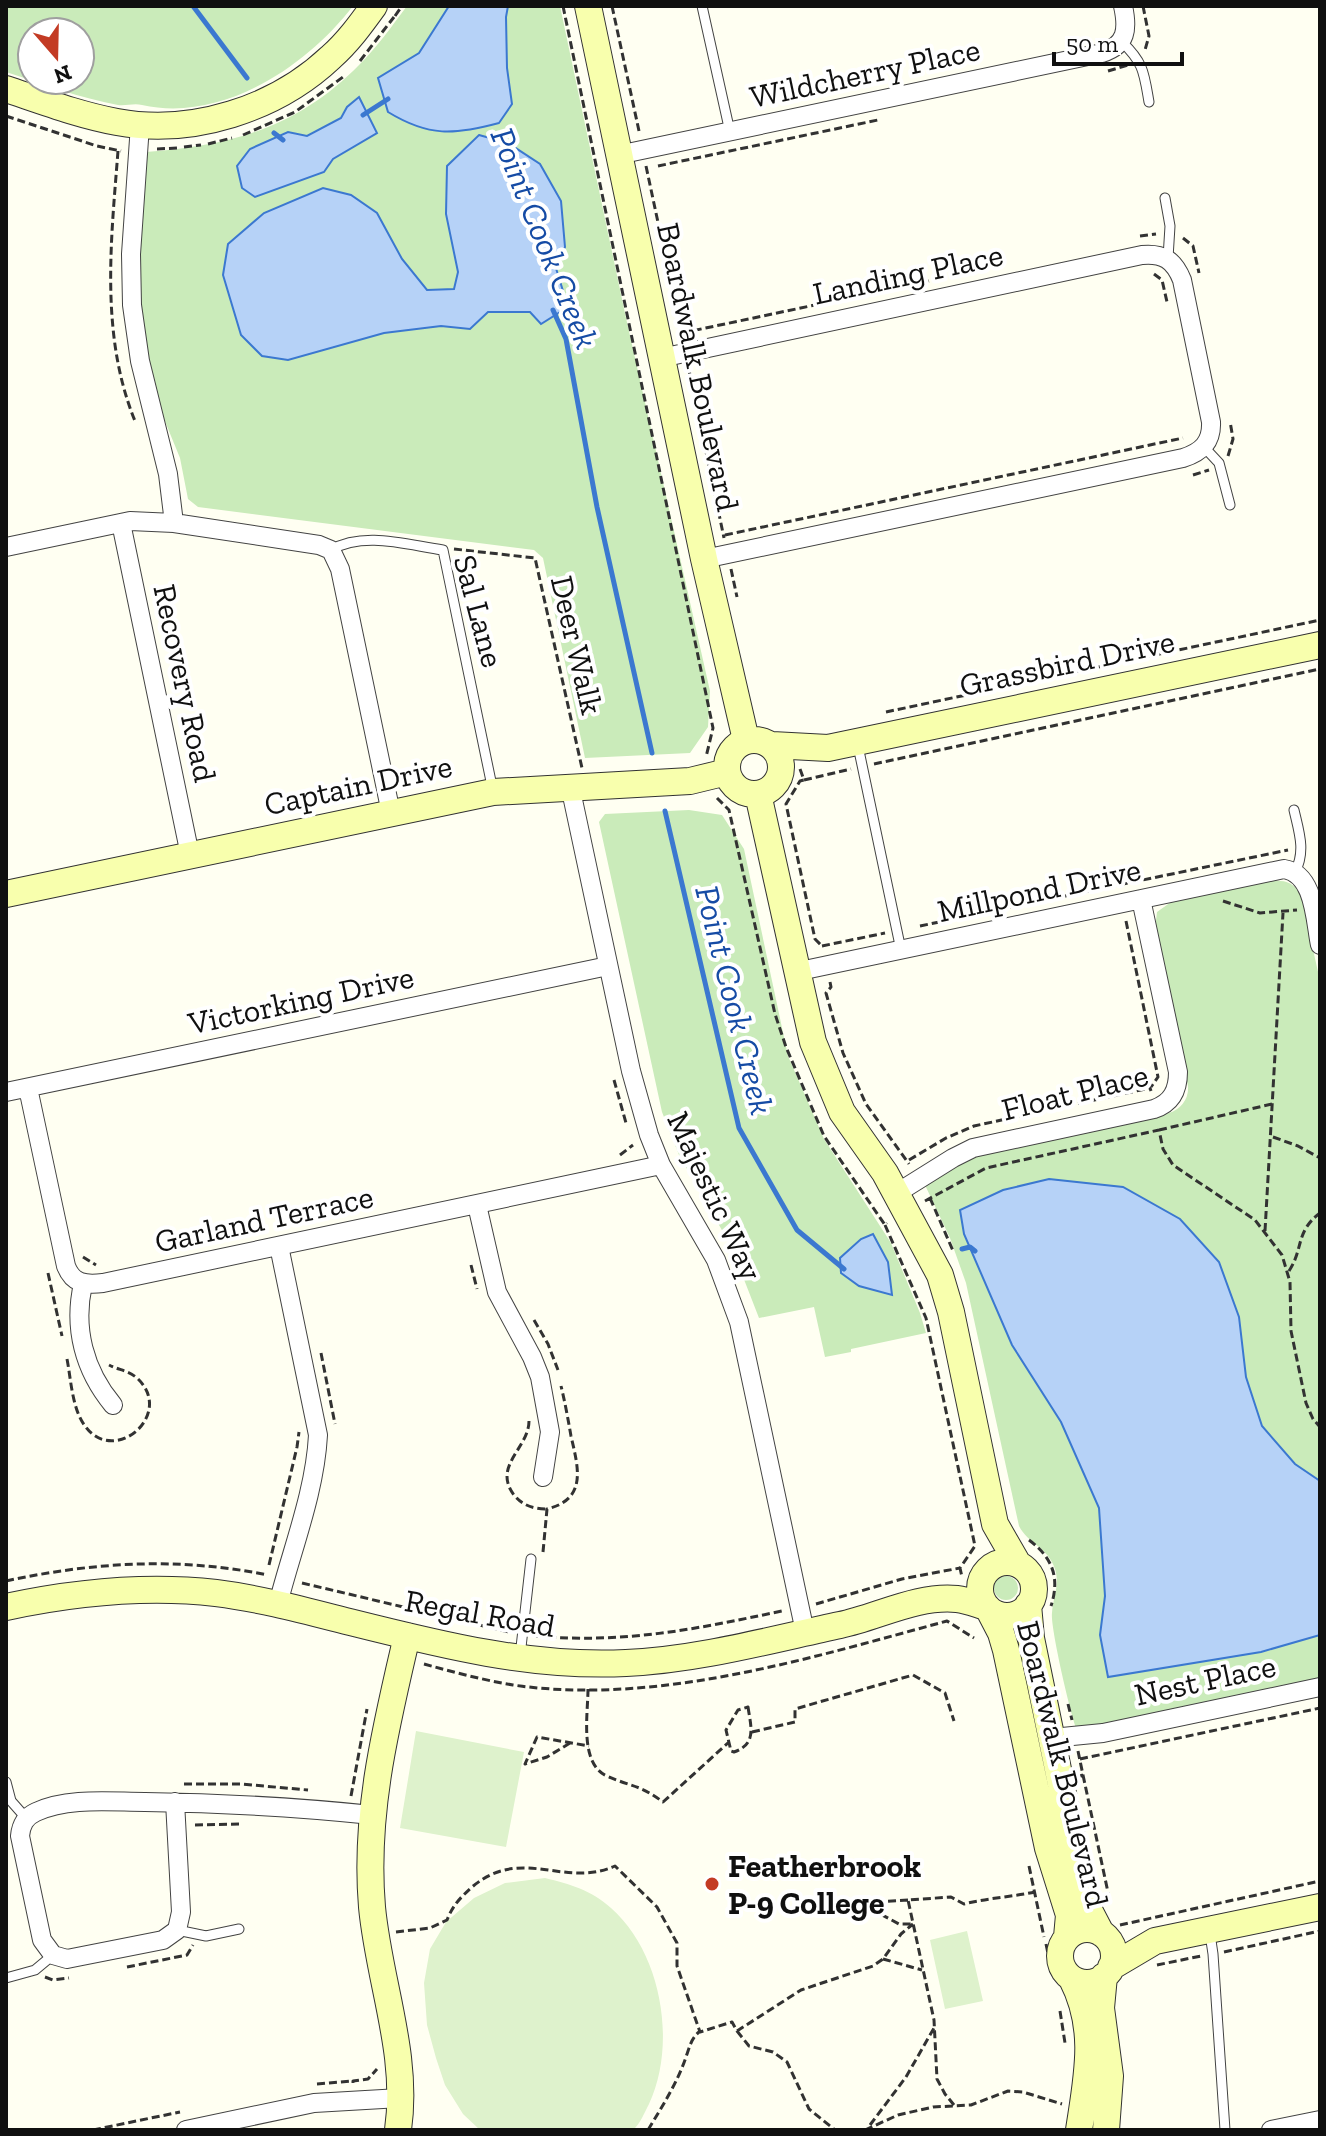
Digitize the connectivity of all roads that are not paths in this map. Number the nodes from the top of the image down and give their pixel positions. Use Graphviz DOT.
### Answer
graph roads {
  1 [pos="374,6"];
  2 [pos="588,6"];
  3 [pos="702,6"];
  4 [pos="1123,6"];
  5 [pos="1122,42"];
  6 [pos="6,89"];
  7 [pos="1149,102"];
  8 [pos="140,125"];
  9 [pos="730,132"];
  10 [pos="630,153"];
  11 [pos="1165,198"];
  12 [pos="1168,258"];
  13 [pos="673,355"];
  14 [pos="1204,447"];
  15 [pos="1230,505"];
  16 [pos="121,523"];
  17 [pos="174,523"];
  18 [pos="6,547"];
  19 [pos="331,550"];
  20 [pos="716,557"];
  21 [pos="1320,645"];
  22 [pos="759,743"];
  23 [pos="828,748"];
  24 [pos="859,754"];
  25 [pos="794,772"];
  26 [pos="717,775"];
  27 [pos="578,786"];
  28 [pos="493,792"];
  29 [pos="758,794"];
  30 [pos="1294,810"];
  31 [pos="391,813"];
  32 [pos="190,855"];
  33 [pos="1298,863"];
  34 [pos="6,894"];
  35 [pos="1143,908"];
  36 [pos="1320,945"];
  37 [pos="901,950"];
  38 [pos="608,966"];
  39 [pos="795,972"];
  40 [pos="28,1088"];
  41 [pos="6,1092"];
  42 [pos="661,1165"];
  43 [pos="908,1186"];
  44 [pos="477,1205"];
  45 [pos="279,1246"];
  46 [pos="83,1284"];
  47 [pos="113,1405"];
  48 [pos="543,1477"];
  49 [pos="995,1524"];
  50 [pos="531,1559"];
  51 [pos="1018,1564"];
  52 [pos="984,1574"];
  53 [pos="276,1586"];
  54 [pos="940,1599"];
  55 [pos="1028,1605"];
  56 [pos="6,1607"];
  57 [pos="987,1608"];
  58 [pos="805,1632"];
  59 [pos="407,1636"];
  60 [pos="521,1647"];
  61 [pos="1319,1691"];
  62 [pos="1053,1743"];
  63 [pos="6,1782"];
  64 [pos="175,1802"];
  65 [pos="372,1815"];
  66 [pos="26,1818"];
  67 [pos="1320,1907"];
  68 [pos="1110,1928"];
  69 [pos="239,1929"];
  70 [pos="177,1930"];
  71 [pos="1209,1930"];
  72 [pos="1067,1937"];
  73 [pos="1155,1941"];
  74 [pos="53,1955"];
  75 [pos="1108,1972"];
  76 [pos="6,1978"];
  77 [pos="1072,1979"];
  78 [pos="400,2098"];
  79 [pos="1320,2120"];
  80 [pos="186,2130"];
  81 [pos="398,2130"];
  82 [pos="1079,2130"];
  83 [pos="1106,2130"];
  84 [pos="1225,2130"];
  85 [pos="1271,2130"];
  1 -- 8 [label="street"];
  2 -- 10 [label="street, Boardwalk Boulevard"];
  3 -- 9 [label="lane"];
  4 -- 5 [label="street"];
  5 -- 7 [label="lane"];
  5 -- 9 [label="street, Wildcherry Place"];
  6 -- 8 [label="street"];
  8 -- 17 [label="street"];
  9 -- 10 [label="street, Wildcherry Place"];
  10 -- 13 [label="street, Boardwalk Boulevard"];
  11 -- 12 [label="lane"];
  12 -- 13 [label="street, Landing Place"];
  12 -- 14 [label="street"];
  13 -- 20 [label="street, Boardwalk Boulevard"];
  14 -- 15 [label="lane"];
  14 -- 20 [label="street"];
  16 -- 17 [label="street"];
  16 -- 18 [label="street"];
  16 -- 32 [label="street, Recovery Road"];
  17 -- 19 [label="street"];
  19 -- 28 [label="lane, Sal Lane"];
  19 -- 31 [label="street"];
  20 -- 22 [label="street, Boardwalk Boulevard"];
  21 -- 24 [label="street, Grassbird Drive"];
  22 -- 23 [label="street, Grassbird Drive"];
  22 -- 25 [label="street, Boardwalk Boulevard"];
  22 -- 26 [label="street"];
  23 -- 24 [label="street, Grassbird Drive"];
  23 -- 25 [label="street, Grassbird Drive"];
  24 -- 37 [label="lane"];
  25 -- 29 [label="street, Grassbird Drive"];
  26 -- 27 [label="street, Captain Drive"];
  26 -- 29 [label="street"];
  27 -- 28 [label="street, Captain Drive"];
  27 -- 38 [label="street, Majestic Way"];
  28 -- 31 [label="street, Captain Drive"];
  29 -- 39 [label="street"];
  30 -- 33 [label="lane"];
  31 -- 32 [label="street, Captain Drive"];
  32 -- 34 [label="street, Captain Drive"];
  33 -- 35 [label="street, Millpond Drive"];
  33 -- 36 [label="street"];
  35 -- 37 [label="street, Millpond Drive"];
  35 -- 43 [label="street, Float Place"];
  37 -- 39 [label="street, Millpond Drive"];
  38 -- 40 [label="street, Victorking Drive"];
  38 -- 42 [label="street, Majestic Way"];
  39 -- 43 [label="street"];
  40 -- 41 [label="street, Victorking Drive"];
  40 -- 46 [label="street"];
  42 -- 44 [label="street, Garland Terrace"];
  42 -- 58 [label="street, Majestic Way"];
  43 -- 49 [label="street"];
  44 -- 45 [label="street, Garland Terrace"];
  44 -- 48 [label="street"];
  45 -- 46 [label="street, Garland Terrace"];
  45 -- 53 [label="street"];
  46 -- 47 [label="street"];
  49 -- 51 [label="street"];
  49 -- 52 [label="street"];
  50 -- 60 [label="lane"];
  51 -- 52 [label="street"];
  51 -- 55 [label="street"];
  52 -- 54 [label="street, Regal Road"];
  52 -- 57 [label="street"];
  53 -- 56 [label="street, Regal Road"];
  53 -- 59 [label="street, Regal Road"];
  54 -- 57 [label="street, Regal Road"];
  54 -- 58 [label="street, Regal Road"];
  55 -- 57 [label="street"];
  55 -- 62 [label="street, Boardwalk Boulevard"];
  57 -- 72 [label="street, Boardwalk Boulevard"];
  58 -- 60 [label="street, Regal Road"];
  59 -- 60 [label="street, Regal Road"];
  59 -- 65 [label="street"];
  61 -- 62 [label="street, Nest Place"];
  62 -- 68 [label="street, Boardwalk Boulevard"];
  63 -- 66 [label="lane"];
  64 -- 65 [label="street"];
  64 -- 66 [label="street"];
  64 -- 70 [label="street"];
  65 -- 78 [label="street"];
  66 -- 74 [label="street"];
  67 -- 71 [label="street"];
  68 -- 72 [label="street"];
  68 -- 73 [label="street"];
  68 -- 75 [label="street"];
  69 -- 70 [label="lane"];
  70 -- 74 [label="street"];
  71 -- 73 [label="street"];
  71 -- 84 [label="lane"];
  72 -- 77 [label="street"];
  73 -- 75 [label="street"];
  74 -- 76 [label="lane"];
  75 -- 77 [label="street"];
  75 -- 83 [label="street"];
  77 -- 82 [label="street"];
  78 -- 80 [label="street"];
  78 -- 81 [label="street"];
  79 -- 85 [label="street"];
}
